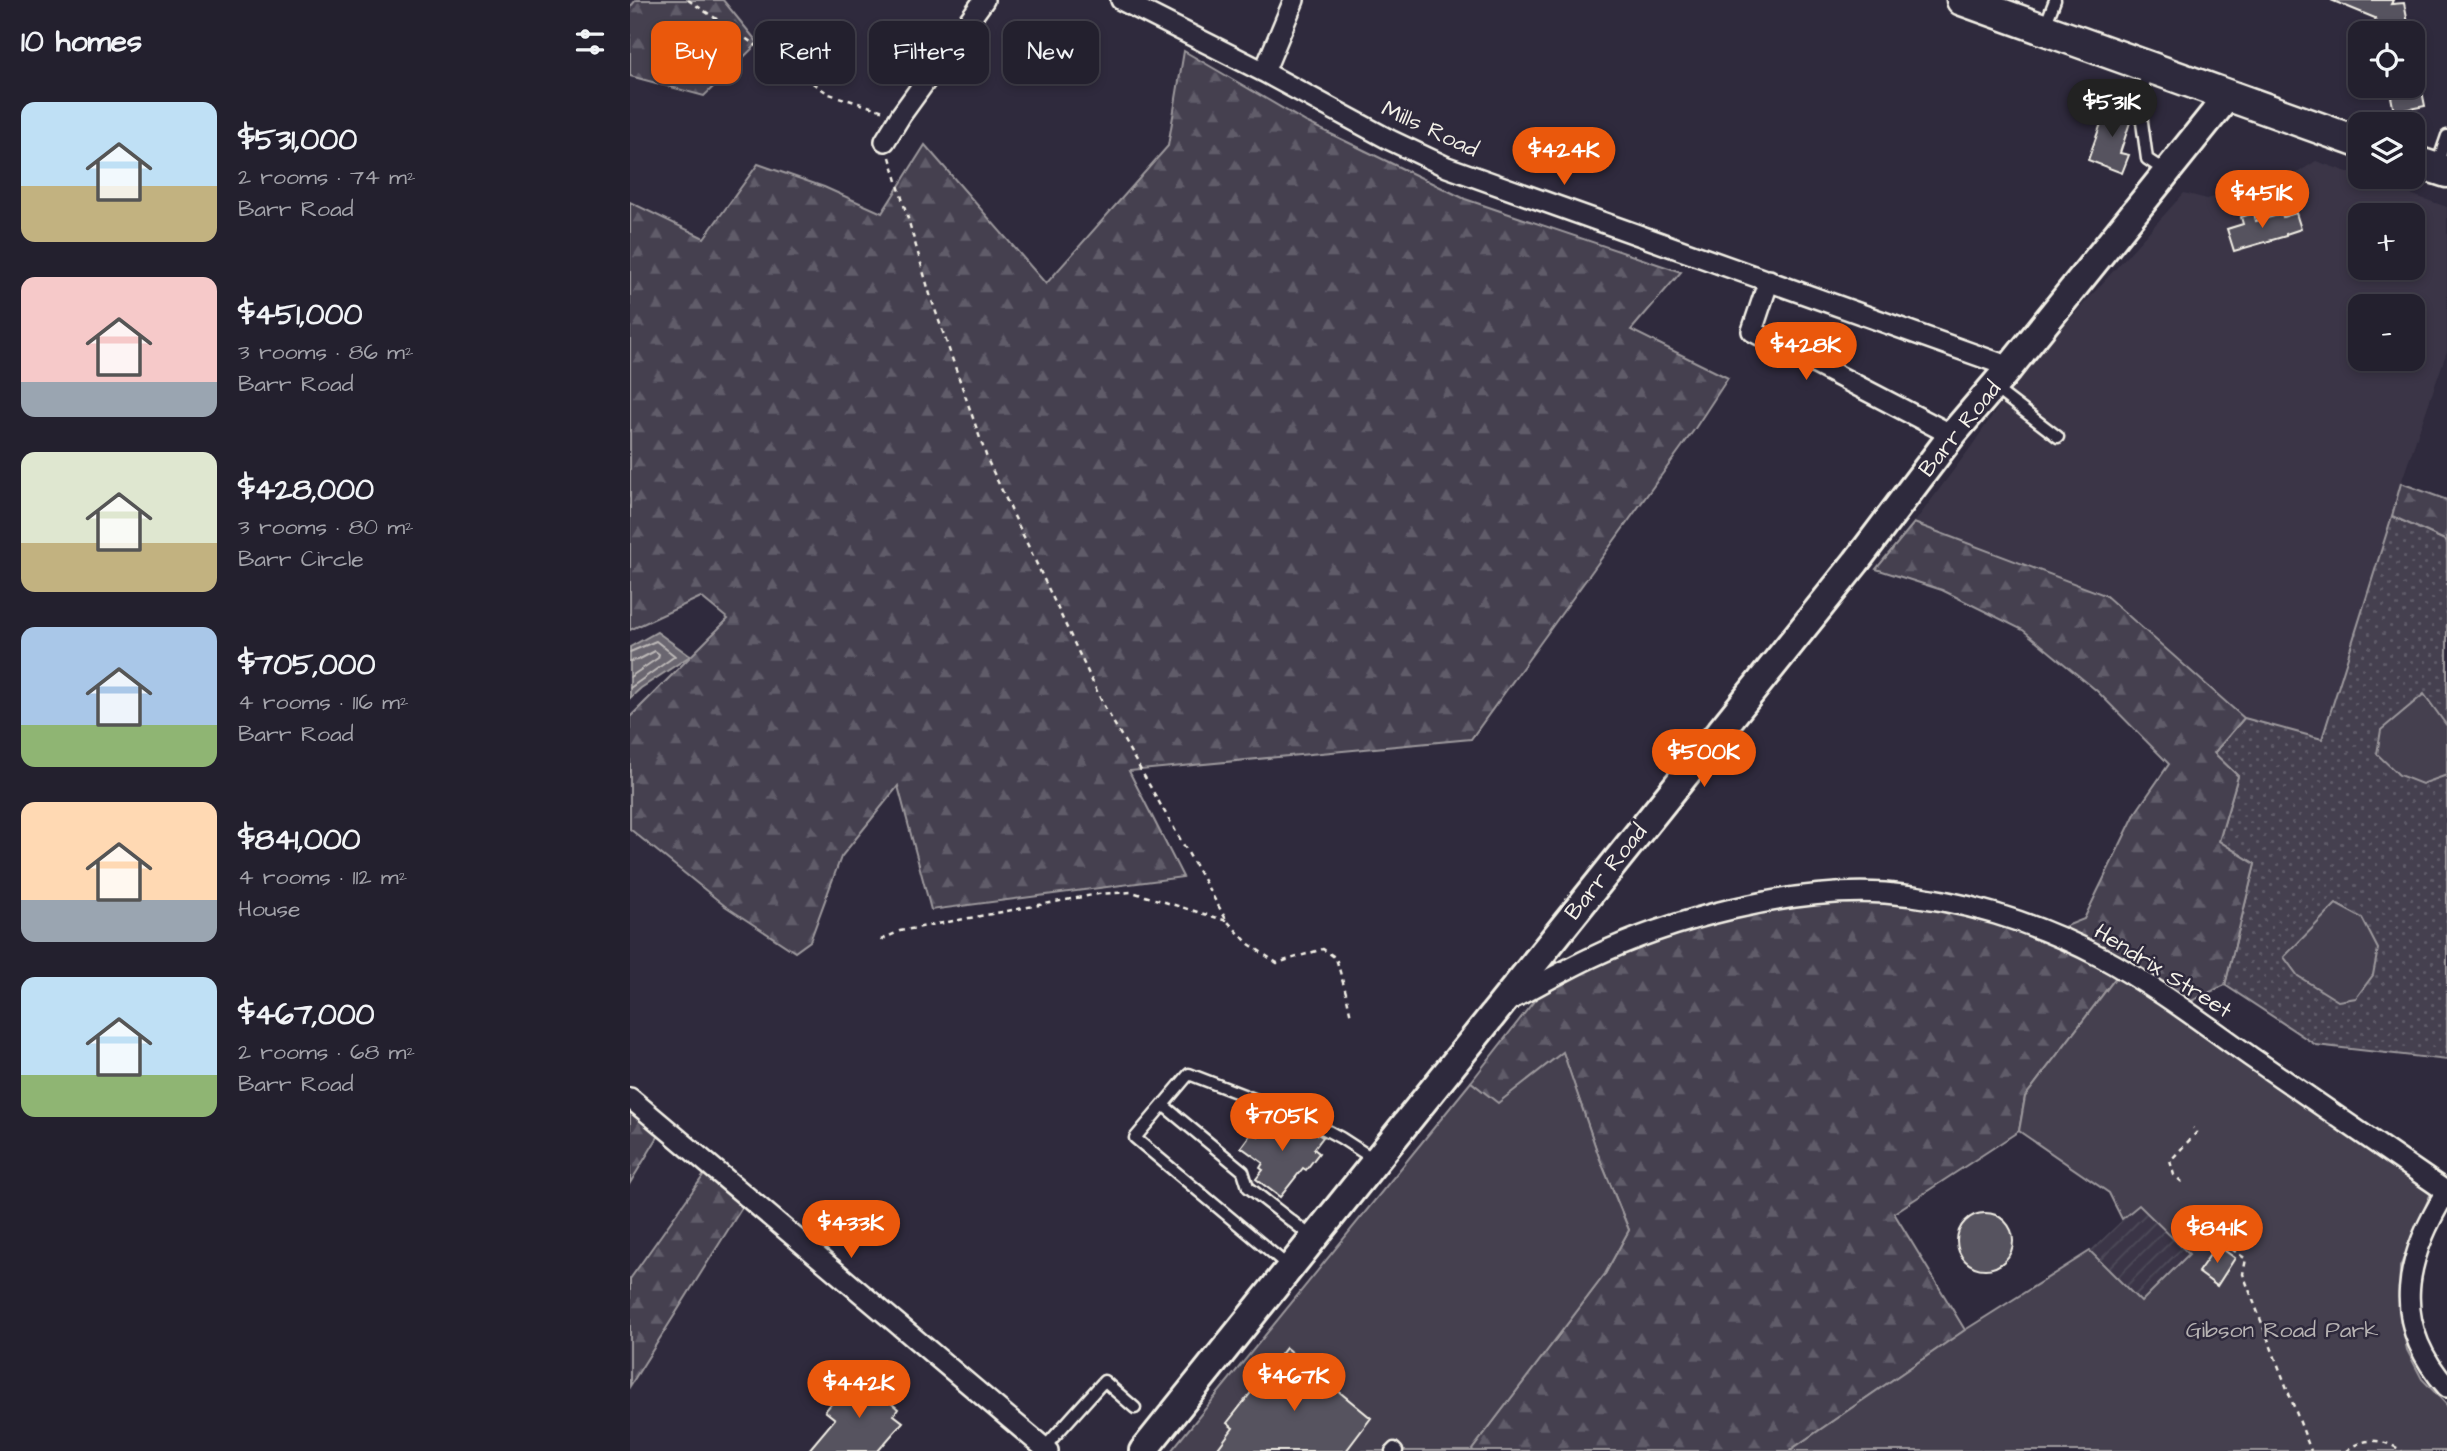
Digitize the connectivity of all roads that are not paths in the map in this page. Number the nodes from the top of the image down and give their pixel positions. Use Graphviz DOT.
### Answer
graph roads {
  1 [pos="984,0"];
  2 [pos="1121,0"];
  3 [pos="1294,0"];
  4 [pos="1962,0"];
  5 [pos="2055,0"];
  6 [pos="2043,30"];
  7 [pos="2149,68"];
  8 [pos="1265,72"];
  9 [pos="2228,96"];
  10 [pos="2447,136"];
  11 [pos="2348,138"];
  12 [pos="886,141"];
  13 [pos="2432,167"];
  14 [pos="2167,173"];
  15 [pos="1769,280"];
  16 [pos="2010,367"];
  17 [pos="1993,387"];
  18 [pos="1952,435"];
  19 [pos="2057,437"];
  20 [pos="1498,1007"];
  21 [pos="630,1098"];
  22 [pos="1163,1105"];
  23 [pos="1375,1161"];
  24 [pos="2447,1191"];
  25 [pos="1313,1238"];
  26 [pos="1289,1268"];
  27 [pos="2447,1387"];
  28 [pos="1135,1408"];
  29 [pos="1046,1449"];
  30 [pos="1143,1451"];
  31 [pos="1391,1451"];
  32 [pos="1397,1451"];
  1 -- 12 [label="street"];
  2 -- 8 [label="street, Mills Road"];
  3 -- 8 [label="street"];
  4 -- 6 [label="main road"];
  5 -- 6 [label="lane"];
  6 -- 7 [label="main road"];
  7 -- 9 [label="main road"];
  7 -- 14 [label="lane"];
  8 -- 15 [label="street, Mills Road"];
  9 -- 11 [label="main road"];
  9 -- 14 [label="street, Barr Road"];
  10 -- 13 [label="lane"];
  14 -- 16 [label="street, Barr Road"];
  15 -- 16 [label="street, Mills Road"];
  15 -- 18 [label="street"];
  16 -- 17 [label="street, Barr Road"];
  17 -- 18 [label="street, Barr Road"];
  17 -- 19 [label="lane"];
  18 -- 20 [label="street, Barr Road"];
  20 -- 23 [label="street, Barr Road"];
  20 -- 24 [label="street, Hendrix Street"];
  21 -- 29 [label="street"];
  22 -- 23 [label="lane"];
  22 -- 25 [label="lane"];
  22 -- 26 [label="lane"];
  23 -- 25 [label="street, Barr Road"];
  24 -- 27 [label="street"];
  25 -- 26 [label="street, Barr Road"];
  26 -- 30 [label="street, Barr Road"];
  28 -- 29 [label="lane"];
  31 -- 32 [label="lane"];
}
